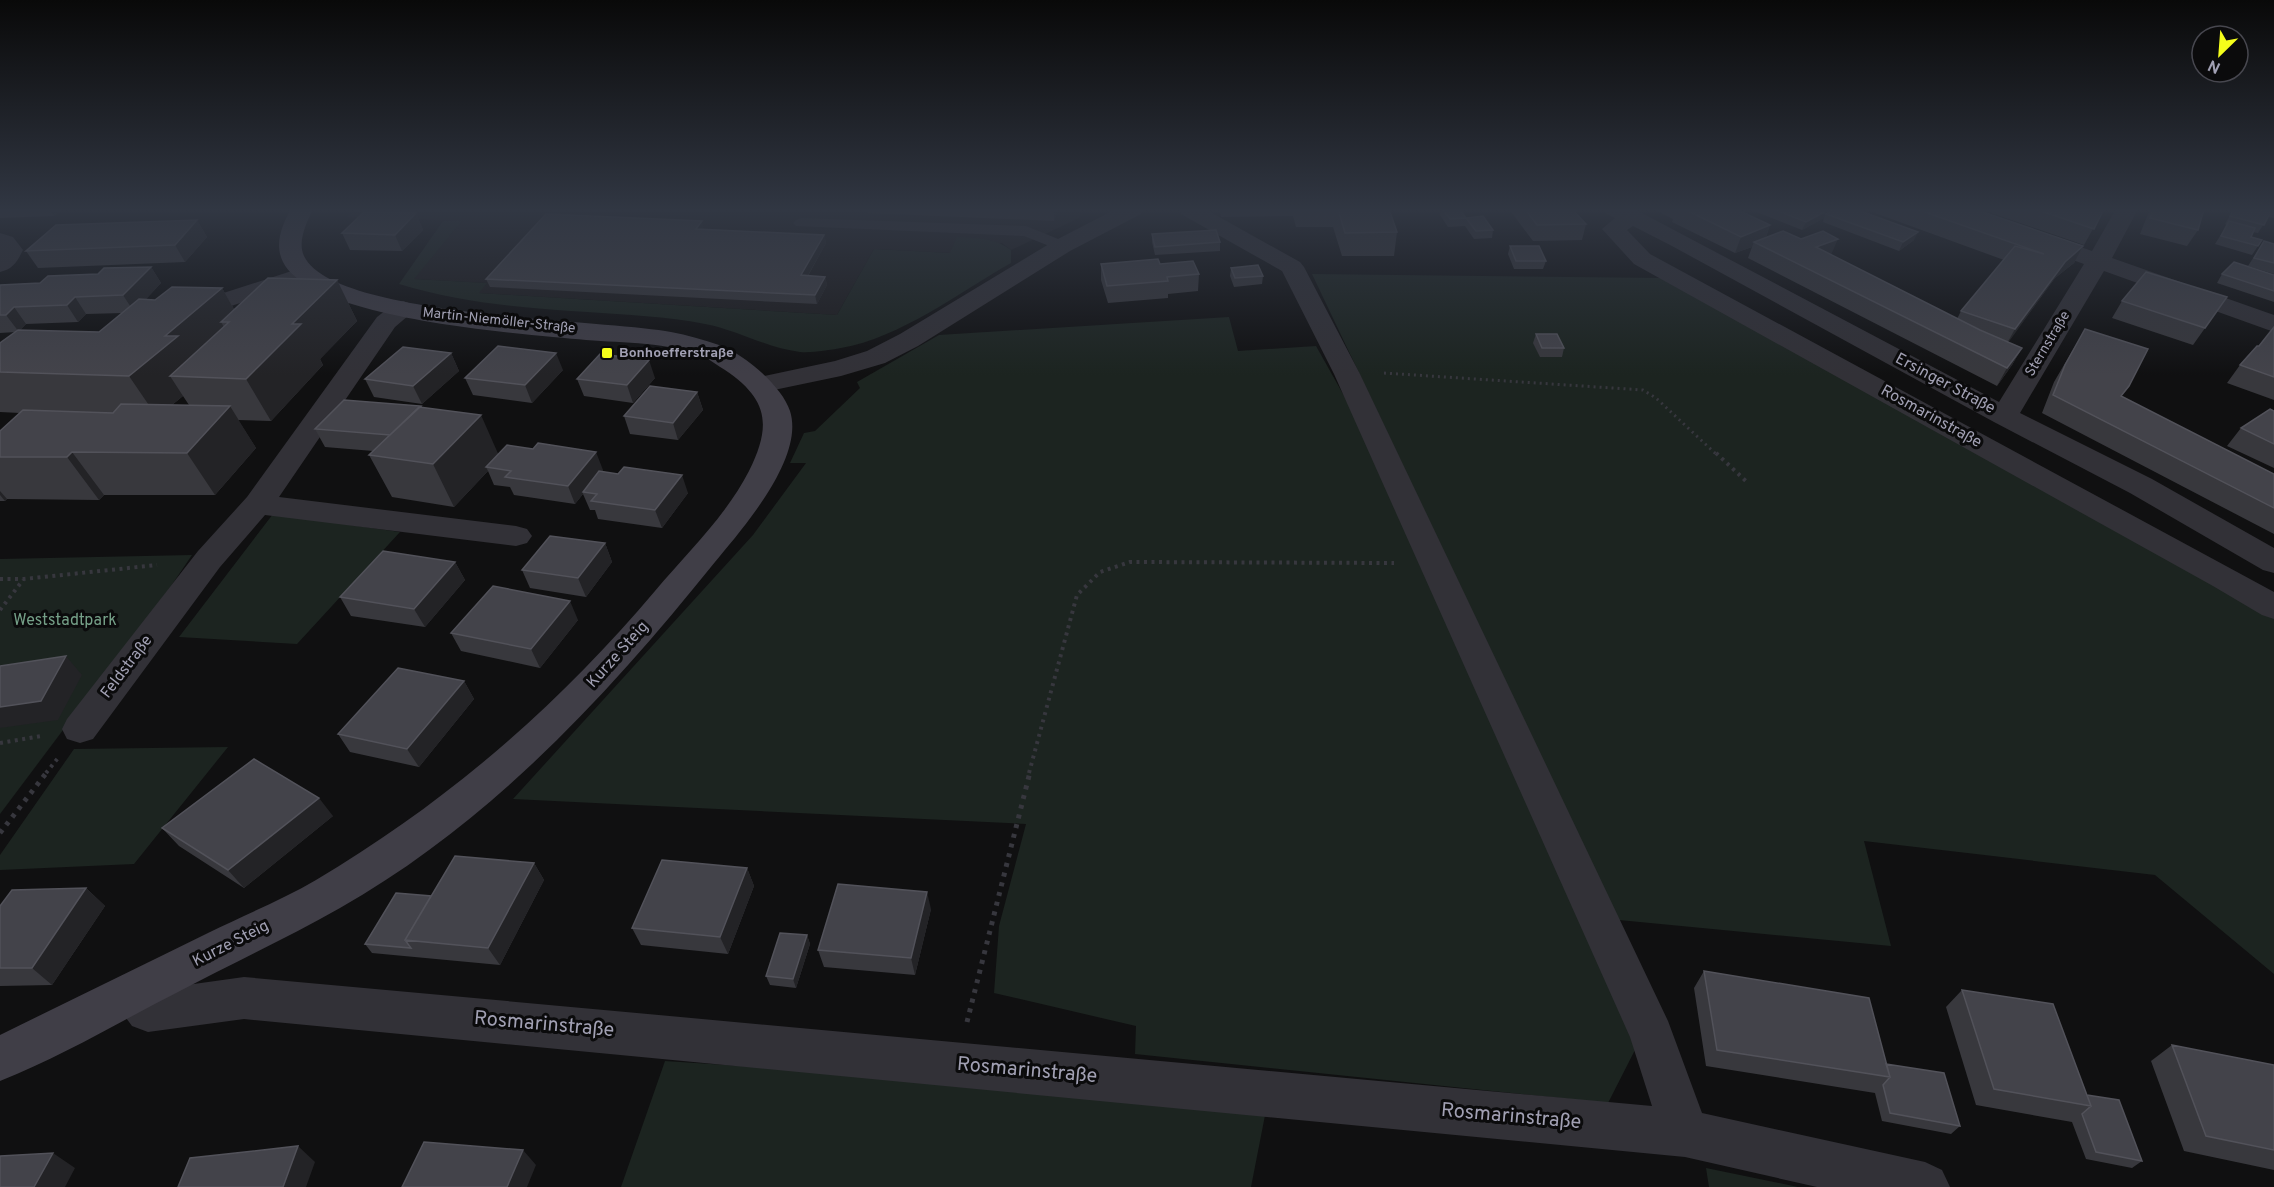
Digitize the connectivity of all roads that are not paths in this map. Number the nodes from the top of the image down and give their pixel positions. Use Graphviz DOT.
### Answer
graph roads {
  1 [pos="296,264"];
  2 [pos="1032,264"];
  3 [pos="1287,264"];
  4 [pos="1652,264"];
  5 [pos="1723,264"];
  6 [pos="2096,264"];
  7 [pos="2111,264"];
  8 [pos="304,274"];
  9 [pos="403,309"];
  10 [pos="167,319"];
  11 [pos="2274,324"];
  12 [pos="760,385"];
  13 [pos="2004,416"];
  14 [pos="258,504"];
  15 [pos="516,536"];
  16 [pos="2274,562"];
  17 [pos="2274,607"];
  18 [pos="80,729"];
  19 [pos="134,993"];
  20 [pos="0,1059"];
  21 [pos="1685,1133"];
  22 [pos="1925,1187"];
  1 -- 8 [label="main road"];
  2 -- 12 [label="street"];
  3 -- 21 [label="street"];
  4 -- 17 [label="street, Rosmarinstraße"];
  5 -- 13 [label="street, Ersinger Straße"];
  6 -- 13 [label="street, Sternstraße"];
  7 -- 11 [label="street"];
  8 -- 9 [label="main road, Martin-Niemöller-Straße"];
  8 -- 10 [label="street"];
  9 -- 12 [label="main road, Martin-Niemöller-Straße"];
  9 -- 14 [label="street, Feldstraße"];
  12 -- 19 [label="main road, Kurze Steig"];
  13 -- 16 [label="street, Ersinger Straße"];
  14 -- 15 [label="street"];
  14 -- 18 [label="street, Feldstraße"];
  19 -- 20 [label="main road, Kurze Steig"];
  19 -- 21 [label="street, Rosmarinstraße"];
  21 -- 22 [label="street, Rosmarinstraße"];
}
